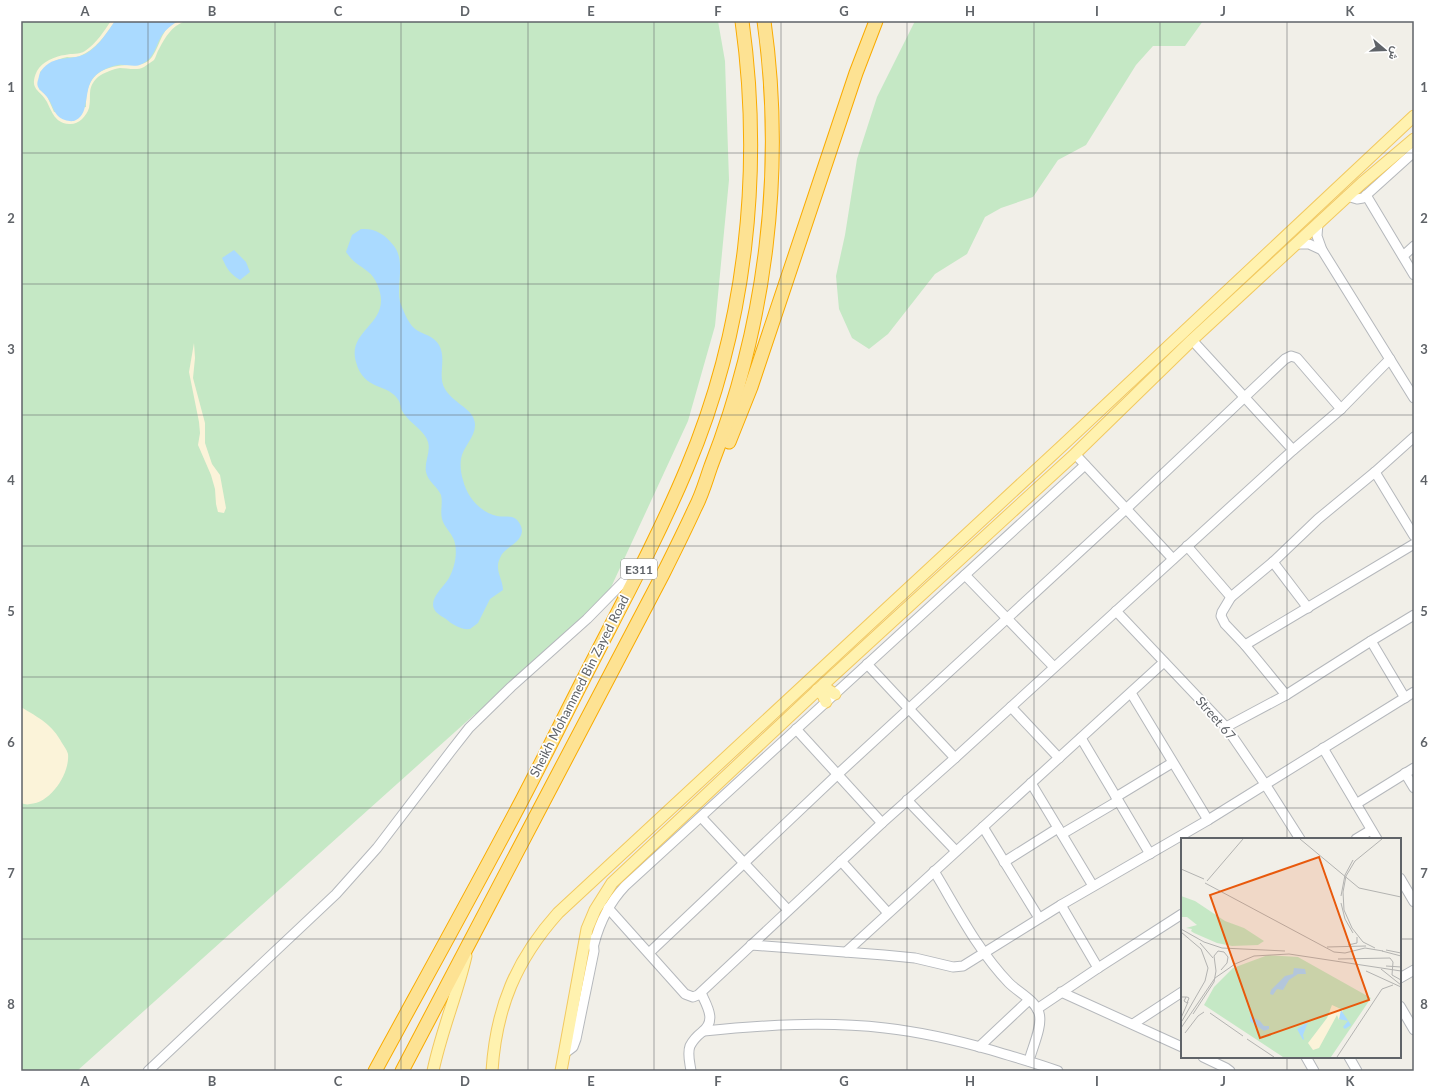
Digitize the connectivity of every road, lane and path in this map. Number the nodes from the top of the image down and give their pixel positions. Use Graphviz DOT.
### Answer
graph roads {
  1 [pos="742,21"];
  2 [pos="764,21"];
  3 [pos="876,21"];
  4 [pos="1414,116"];
  5 [pos="1414,139"];
  6 [pos="1414,152"];
  7 [pos="1366,195"];
  8 [pos="1347,196"];
  9 [pos="1318,223"];
  10 [pos="1296,244"];
  11 [pos="1414,246"];
  12 [pos="1322,250"];
  13 [pos="1403,256"];
  14 [pos="1414,275"];
  15 [pos="1192,340"];
  16 [pos="1390,359"];
  17 [pos="1413,395"];
  18 [pos="1244,396"];
  19 [pos="1341,409"];
  20 [pos="1414,437"];
  21 [pos="1293,450"];
  22 [pos="1075,454"];
  23 [pos="1085,465"];
  24 [pos="1375,472"];
  25 [pos="696,508"];
  26 [pos="1126,509"];
  27 [pos="1414,536"];
  28 [pos="1414,544"];
  29 [pos="1187,546"];
  30 [pos="1172,559"];
  31 [pos="1273,562"];
  32 [pos="641,563"];
  33 [pos="965,575"];
  34 [pos="1231,597"];
  35 [pos="1308,608"];
  36 [pos="1116,611"];
  37 [pos="1414,615"];
  38 [pos="1006,619"];
  39 [pos="1371,640"];
  40 [pos="1245,645"];
  41 [pos="1164,662"];
  42 [pos="867,664"];
  43 [pos="1054,667"];
  44 [pos="820,687"];
  45 [pos="1414,692"];
  46 [pos="1131,693"];
  47 [pos="1286,695"];
  48 [pos="830,698"];
  49 [pos="1405,698"];
  50 [pos="1011,707"];
  51 [pos="908,708"];
  52 [pos="1226,728"];
  53 [pos="796,729"];
  54 [pos="1081,738"];
  55 [pos="1323,748"];
  56 [pos="955,758"];
  57 [pos="1059,758"];
  58 [pos="1172,763"];
  59 [pos="1414,768"];
  60 [pos="1405,773"];
  61 [pos="838,774"];
  62 [pos="1031,783"];
  63 [pos="1265,784"];
  64 [pos="1414,788"];
  65 [pos="1117,799"];
  66 [pos="907,800"];
  67 [pos="1356,804"];
  68 [pos="701,817"];
  69 [pos="1208,820"];
  70 [pos="882,822"];
  71 [pos="983,827"];
  72 [pos="1371,830"];
  73 [pos="1060,831"];
  74 [pos="1299,838"];
  75 [pos="1358,838"];
  76 [pos="1376,838"];
  77 [pos="956,852"];
  78 [pos="1150,854"];
  79 [pos="841,861"];
  80 [pos="1004,862"];
  81 [pos="744,863"];
  82 [pos="934,871"];
  83 [pos="1401,880"];
  84 [pos="1093,886"];
  85 [pos="1414,902"];
  86 [pos="1061,905"];
  87 [pos="608,908"];
  88 [pos="788,910"];
  89 [pos="888,913"];
  90 [pos="1181,915"];
  91 [pos="1039,918"];
  92 [pos="586,929"];
  93 [pos="594,944"];
  94 [pos="468,945"];
  95 [pos="751,945"];
  96 [pos="846,952"];
  97 [pos="648,953"];
  98 [pos="984,953"];
  99 [pos="1098,968"];
  100 [pos="1414,970"];
  101 [pos="1401,977"];
  102 [pos="1061,992"];
  103 [pos="701,993"];
  104 [pos="1181,993"];
  105 [pos="1029,1000"];
  106 [pos="1401,1008"];
  107 [pos="1037,1009"];
  108 [pos="1133,1024"];
  109 [pos="1414,1030"];
  110 [pos="704,1031"];
  111 [pos="979,1047"];
  112 [pos="1181,1047"];
  113 [pos="565,1053"];
  114 [pos="1205,1058"];
  115 [pos="1350,1058"];
  116 [pos="1310,1059"];
  117 [pos="1029,1061"];
  118 [pos="148,1071"];
  119 [pos="375,1071"];
  120 [pos="402,1071"];
  121 [pos="433,1071"];
  122 [pos="492,1071"];
  123 [pos="561,1071"];
  124 [pos="691,1071"];
  125 [pos="1058,1071"];
  126 [pos="1230,1071"];
  127 [pos="1314,1071"];
  128 [pos="1357,1071"];
  1 -- 32 [label="highway, Sheikh Mohammed Bin Zayed Road / E311"];
  2 -- 25 [label="highway, Sheikh Mohammed Bin Zayed Road / E311"];
  3 -- 25 [label="highway"];
  4 -- 122 [label="main road"];
  5 -- 8 [label="main road"];
  6 -- 7 [label="street"];
  7 -- 8 [label="street"];
  7 -- 13 [label="street"];
  8 -- 9 [label="main road"];
  9 -- 10 [label="main road"];
  9 -- 12 [label="street"];
  10 -- 12 [label="street"];
  10 -- 15 [label="main road"];
  11 -- 13 [label="street"];
  12 -- 16 [label="street"];
  13 -- 14 [label="street"];
  15 -- 18 [label="street"];
  15 -- 22 [label="main road"];
  16 -- 17 [label="street"];
  16 -- 19 [label="street"];
  18 -- 19 [label="street"];
  18 -- 21 [label="street"];
  18 -- 26 [label="street"];
  19 -- 21 [label="street"];
  20 -- 24 [label="street"];
  21 -- 29 [label="street"];
  22 -- 23 [label="street"];
  22 -- 44 [label="main road"];
  23 -- 26 [label="street"];
  23 -- 33 [label="street"];
  24 -- 27 [label="street"];
  24 -- 31 [label="street"];
  25 -- 94 [label="highway, Sheikh Mohammed Bin Zayed Road / E311"];
  26 -- 30 [label="street"];
  26 -- 38 [label="street"];
  28 -- 35 [label="street"];
  29 -- 30 [label="street"];
  29 -- 34 [label="street"];
  30 -- 36 [label="street"];
  31 -- 34 [label="street"];
  31 -- 35 [label="street"];
  32 -- 118 [label="street"];
  32 -- 119 [label="highway, Sheikh Mohammed Bin Zayed Road / E311"];
  33 -- 38 [label="street"];
  33 -- 42 [label="street"];
  34 -- 40 [label="street"];
  35 -- 40 [label="street"];
  36 -- 41 [label="street, Street 67"];
  36 -- 43 [label="street"];
  37 -- 39 [label="street"];
  38 -- 43 [label="street"];
  38 -- 51 [label="street"];
  39 -- 47 [label="street"];
  39 -- 49 [label="street"];
  40 -- 47 [label="street"];
  41 -- 46 [label="street"];
  41 -- 52 [label="street, Street 67"];
  42 -- 48 [label="street"];
  42 -- 51 [label="street"];
  43 -- 50 [label="street"];
  44 -- 48 [label="main road"];
  44 -- 92 [label="main road"];
  45 -- 49 [label="street"];
  46 -- 54 [label="street"];
  46 -- 58 [label="street"];
  47 -- 52 [label="street"];
  48 -- 53 [label="street"];
  49 -- 55 [label="street"];
  50 -- 56 [label="street"];
  50 -- 57 [label="street"];
  51 -- 56 [label="street"];
  51 -- 61 [label="street"];
  52 -- 63 [label="street, Street 67"];
  53 -- 61 [label="street"];
  53 -- 68 [label="street"];
  54 -- 57 [label="street"];
  54 -- 65 [label="street"];
  55 -- 63 [label="street"];
  55 -- 67 [label="street"];
  56 -- 66 [label="street"];
  57 -- 62 [label="street"];
  58 -- 65 [label="street"];
  58 -- 69 [label="street"];
  59 -- 60 [label="street"];
  60 -- 64 [label="street"];
  60 -- 67 [label="street"];
  61 -- 70 [label="street"];
  61 -- 81 [label="street"];
  62 -- 71 [label="street"];
  62 -- 73 [label="street"];
  63 -- 69 [label="street"];
  63 -- 74 [label="street, Street 67"];
  65 -- 73 [label="street"];
  65 -- 78 [label="street"];
  66 -- 70 [label="street"];
  66 -- 77 [label="street"];
  67 -- 72 [label="street"];
  68 -- 81 [label="street"];
  68 -- 87 [label="street"];
  69 -- 78 [label="street"];
  70 -- 79 [label="street"];
  71 -- 77 [label="street"];
  71 -- 80 [label="street"];
  72 -- 75 [label="street"];
  72 -- 76 [label="street"];
  73 -- 80 [label="street"];
  73 -- 84 [label="street"];
  77 -- 82 [label="street"];
  78 -- 84 [label="street"];
  79 -- 88 [label="street"];
  79 -- 89 [label="street"];
  80 -- 91 [label="street"];
  81 -- 88 [label="street"];
  81 -- 97 [label="street"];
  82 -- 89 [label="street"];
  82 -- 98 [label="street"];
  83 -- 85 [label="street"];
  84 -- 86 [label="street"];
  86 -- 91 [label="street"];
  86 -- 99 [label="street"];
  87 -- 93 [label="street"];
  87 -- 97 [label="street"];
  88 -- 95 [label="street"];
  89 -- 96 [label="street"];
  90 -- 99 [label="street"];
  91 -- 98 [label="street"];
  92 -- 93 [label="street"];
  92 -- 113 [label="main road"];
  93 -- 113 [label="street"];
  94 -- 120 [label="highway, Sheikh Mohammed Bin Zayed Road / E311"];
  94 -- 121 [label="main road"];
  95 -- 96 [label="street"];
  95 -- 103 [label="street"];
  96 -- 98 [label="street"];
  97 -- 103 [label="street"];
  98 -- 105 [label="street"];
  99 -- 102 [label="street"];
  100 -- 101 [label="street"];
  102 -- 107 [label="street"];
  102 -- 108 [label="street"];
  103 -- 110 [label="street"];
  104 -- 108 [label="street"];
  105 -- 107 [label="street"];
  105 -- 111 [label="street"];
  106 -- 109 [label="street"];
  107 -- 117 [label="street"];
  108 -- 112 [label="street"];
  110 -- 111 [label="street"];
  110 -- 124 [label="street"];
  111 -- 117 [label="street"];
  113 -- 123 [label="main road"];
  114 -- 126 [label="street"];
  115 -- 128 [label="street"];
  116 -- 127 [label="street"];
  117 -- 125 [label="street"];
}
